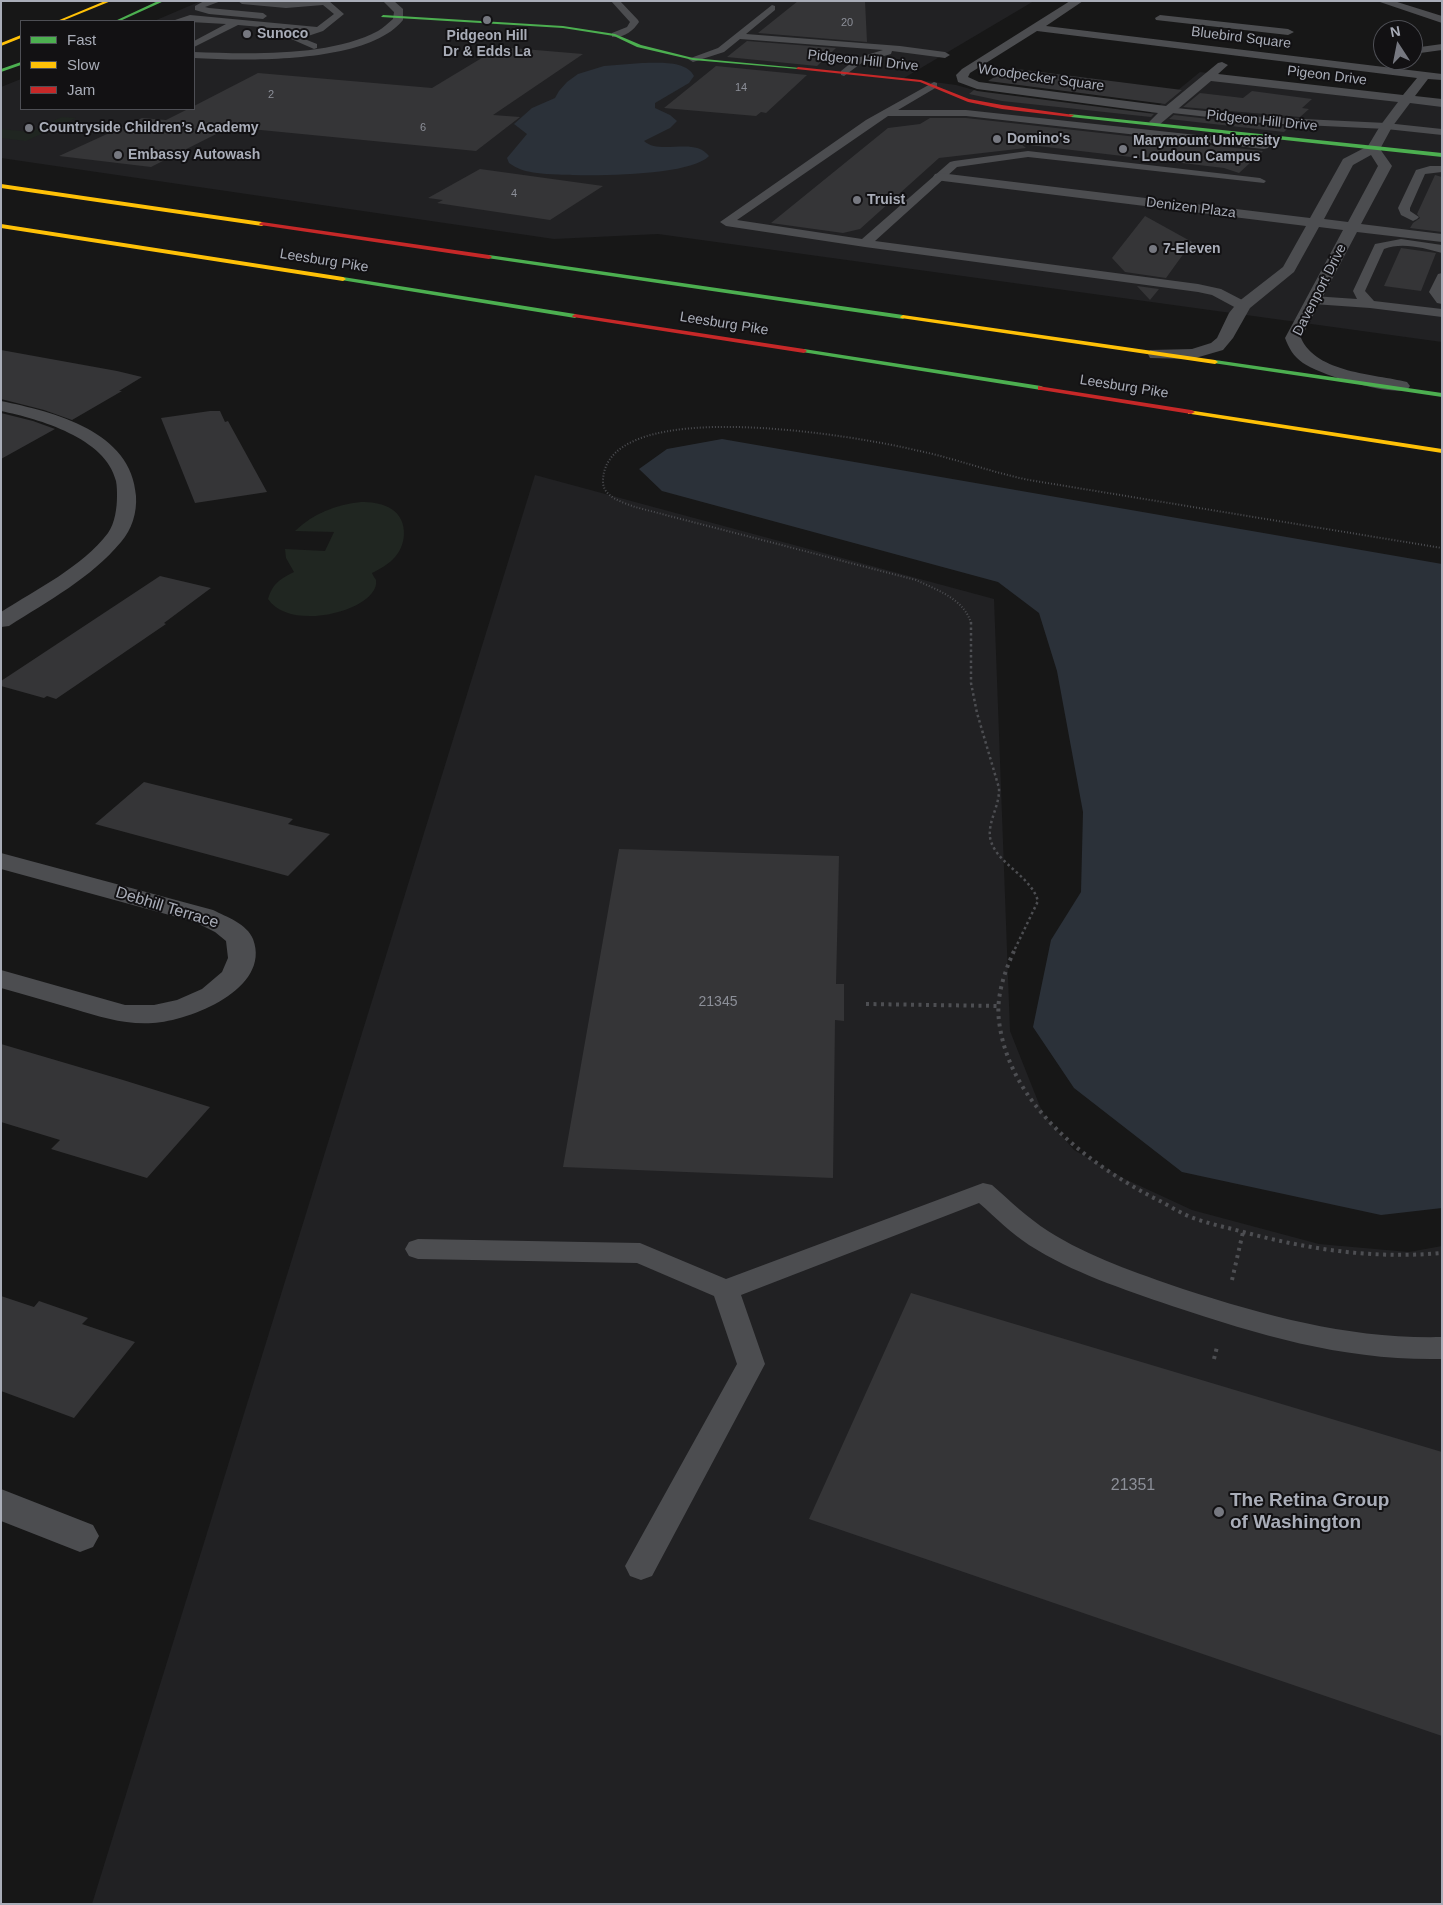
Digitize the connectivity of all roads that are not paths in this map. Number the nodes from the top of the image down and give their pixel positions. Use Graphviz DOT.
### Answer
graph roads {
  1 [pos="109,1"];
  2 [pos="162,1"];
  3 [pos="217,1"];
  4 [pos="242,1"];
  5 [pos="325,1"];
  6 [pos="330,1"];
  7 [pos="388,1"];
  8 [pos="615,1"];
  9 [pos="1078,1"];
  10 [pos="1382,1"];
  11 [pos="374,6"];
  12 [pos="1176,7"];
  13 [pos="772,8"];
  14 [pos="383,16"];
  15 [pos="399,17"];
  16 [pos="61,20"];
  17 [pos="119,20"];
  18 [pos="1442,20"];
  19 [pos="195,21"];
  20 [pos="333,21"];
  21 [pos="238,22"];
  22 [pos="1152,23"];
  23 [pos="1036,28"];
  24 [pos="320,29"];
  25 [pos="1288,32"];
  26 [pos="615,35"];
  27 [pos="20,36"];
  28 [pos="738,36"];
  29 [pos="1129,40"];
  30 [pos="197,41"];
  31 [pos="1,44"];
  32 [pos="314,46"];
  33 [pos="1442,47"];
  34 [pos="195,49"];
  35 [pos="900,49"];
  36 [pos="1423,50"];
  37 [pos="1236,52"];
  38 [pos="195,55"];
  39 [pos="944,55"];
  40 [pos="1368,56"];
  41 [pos="693,59"];
  42 [pos="20,63"];
  43 [pos="1356,67"];
  44 [pos="1,71"];
  45 [pos="844,73"];
  46 [pos="1426,76"];
  47 [pos="1209,77"];
  48 [pos="1442,78"];
  49 [pos="934,85"];
  50 [pos="1405,100"];
  51 [pos="1442,103"];
  52 [pos="1167,110"];
  53 [pos="885,114"];
  54 [pos="1153,124"];
  55 [pos="1386,126"];
  56 [pos="1442,132"];
  57 [pos="1270,137"];
  58 [pos="1374,148"];
  59 [pos="1442,155"];
  60 [pos="1442,169"];
  61 [pos="940,177"];
  62 [pos="1260,181"];
  63 [pos="1,186"];
  64 [pos="1413,217"];
  65 [pos="1314,223"];
  66 [pos="1,226"];
  67 [pos="1352,227"];
  68 [pos="1442,238"];
  69 [pos="865,243"];
  70 [pos="1442,249"];
  71 [pos="1442,278"];
  72 [pos="1313,300"];
  73 [pos="1442,300"];
  74 [pos="1370,304"];
  75 [pos="1243,306"];
  76 [pos="1442,313"];
  77 [pos="1156,354"];
  78 [pos="1442,394"];
  79 [pos="1,406"];
  80 [pos="1442,451"];
  81 [pos="1,621"];
  82 [pos="9,863"];
  83 [pos="1,979"];
  84 [pos="418,1249"];
  85 [pos="725,1290"];
  86 [pos="1442,1348"];
  87 [pos="1,1505"];
  88 [pos="80,1536"];
  89 [pos="641,1566"];
  1 -- 16 [label="main road"];
  2 -- 17 [label="main road"];
  3 -- 20 [label="lane"];
  4 -- 5 [label="lane"];
  5 -- 6 [label="lane"];
  5 -- 20 [label="lane"];
  7 -- 15 [label="street"];
  8 -- 26 [label="lane"];
  9 -- 23 [label="street, Woodpecker Square"];
  10 -- 18 [label="street"];
  11 -- 14 [label="street"];
  12 -- 22 [label="street"];
  13 -- 28 [label="lane"];
  14 -- 15 [label="main road, Pidgeon Hill Drive"];
  14 -- 32 [label="street"];
  15 -- 26 [label="main road, Pidgeon Hill Drive"];
  15 -- 38 [label="street"];
  19 -- 21 [label="lane"];
  20 -- 24 [label="lane"];
  21 -- 24 [label="lane"];
  21 -- 30 [label="lane"];
  22 -- 25 [label="street"];
  22 -- 29 [label="street"];
  23 -- 29 [label="street, Bluebird Square"];
  23 -- 52 [label="street, Woodpecker Square"];
  24 -- 32 [label="lane"];
  26 -- 41 [label="main road, Pidgeon Hill Drive"];
  27 -- 31 [label="main road"];
  28 -- 35 [label="lane"];
  28 -- 41 [label="lane"];
  29 -- 37 [label="street, Bluebird Square"];
  32 -- 34 [label="street"];
  33 -- 36 [label="street"];
  35 -- 39 [label="lane"];
  35 -- 45 [label="lane"];
  37 -- 43 [label="street, Bluebird Square"];
  37 -- 47 [label="street"];
  40 -- 43 [label="street"];
  41 -- 45 [label="main road, Pidgeon Hill Drive"];
  42 -- 44 [label="main road"];
  43 -- 46 [label="street, Bluebird Square"];
  45 -- 49 [label="main road, Pidgeon Hill Drive"];
  46 -- 48 [label="street, Bluebird Square"];
  46 -- 50 [label="street"];
  47 -- 50 [label="street, Pigeon Drive"];
  47 -- 52 [label="street"];
  49 -- 53 [label="lane"];
  49 -- 54 [label="main road, Pidgeon Hill Drive"];
  50 -- 51 [label="street, Pigeon Drive"];
  50 -- 55 [label="street"];
  52 -- 54 [label="street"];
  52 -- 55 [label="lane"];
  53 -- 57 [label="lane"];
  53 -- 69 [label="lane"];
  54 -- 57 [label="main road, Pidgeon Hill Drive"];
  55 -- 56 [label="lane"];
  55 -- 58 [label="street"];
  57 -- 58 [label="main road, Pidgeon Hill Drive"];
  58 -- 59 [label="main road, Pidgeon Hill Drive"];
  58 -- 65 [label="street"];
  58 -- 67 [label="street, Davenport Drive"];
  60 -- 64 [label="lane"];
  61 -- 62 [label="lane"];
  61 -- 65 [label="street, Denizen Plaza"];
  61 -- 69 [label="lane"];
  63 -- 77 [label="main road, Leesburg Pike"];
  65 -- 67 [label="street, Denizen Plaza"];
  65 -- 75 [label="street"];
  66 -- 80 [label="main road, Leesburg Pike"];
  67 -- 68 [label="street, Denizen Plaza"];
  67 -- 72 [label="street, Davenport Drive"];
  69 -- 75 [label="lane"];
  70 -- 74 [label="lane"];
  71 -- 73 [label="lane"];
  72 -- 74 [label="lane"];
  72 -- 78 [label="street, Davenport Drive"];
  74 -- 76 [label="lane"];
  75 -- 77 [label="street"];
  77 -- 78 [label="main road, Leesburg Pike"];
  79 -- 81 [label="street"];
  82 -- 83 [label="street, Debhill Terrace"];
  84 -- 85 [label="lane"];
  85 -- 86 [label="lane"];
  85 -- 89 [label="lane"];
  87 -- 88 [label="street"];
}
